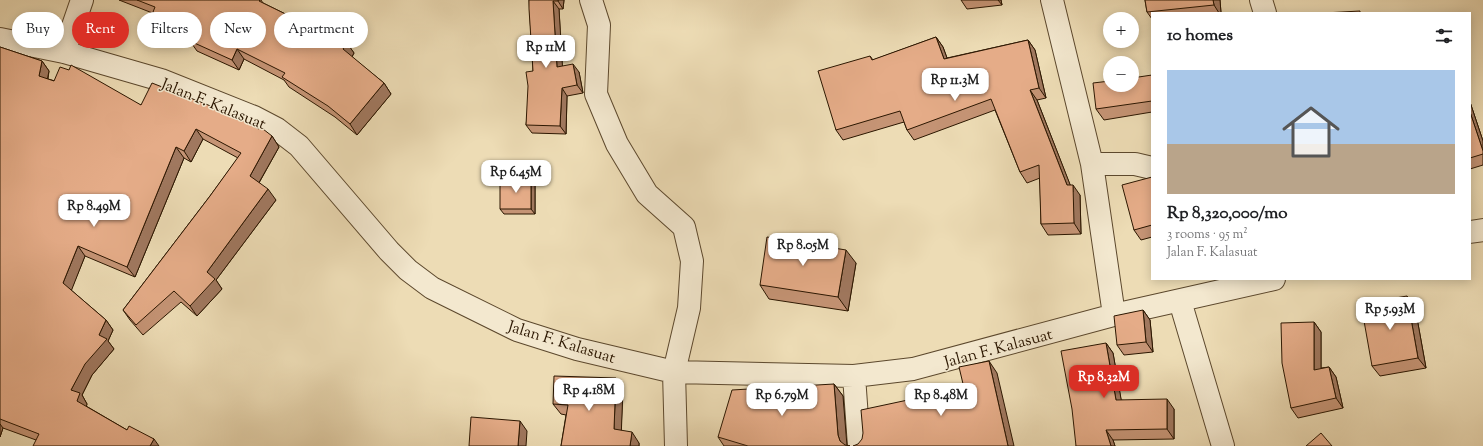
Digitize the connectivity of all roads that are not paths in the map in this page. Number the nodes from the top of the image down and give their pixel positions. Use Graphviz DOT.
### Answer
graph roads {
  1 [pos="82,0"];
  2 [pos="591,0"];
  3 [pos="1052,0"];
  4 [pos="1261,0"];
  5 [pos="1265,12"];
  6 [pos="0,39"];
  7 [pos="64,52"];
  8 [pos="1092,164"];
  9 [pos="1151,168"];
  10 [pos="1483,230"];
  11 [pos="1471,232"];
  12 [pos="1264,280"];
  13 [pos="1206,286"];
  14 [pos="1180,301"];
  15 [pos="1114,315"];
  16 [pos="674,372"];
  17 [pos="854,376"];
  18 [pos="676,446"];
  19 [pos="858,446"];
  20 [pos="1223,446"];
  1 -- 7 [label="street"];
  2 -- 16 [label="street"];
  3 -- 8 [label="street"];
  4 -- 5 [label="street"];
  6 -- 7 [label="street, Jalan F. Kalasuat"];
  7 -- 16 [label="street, Jalan F. Kalasuat"];
  8 -- 9 [label="street"];
  8 -- 15 [label="street"];
  10 -- 11 [label="street"];
  12 -- 13 [label="street, Jalan F. Kalasuat"];
  13 -- 14 [label="street, Jalan F. Kalasuat"];
  14 -- 15 [label="street, Jalan F. Kalasuat"];
  14 -- 20 [label="street"];
  15 -- 17 [label="street, Jalan F. Kalasuat"];
  16 -- 17 [label="street, Jalan F. Kalasuat"];
  16 -- 18 [label="street"];
  17 -- 19 [label="street"];
}
